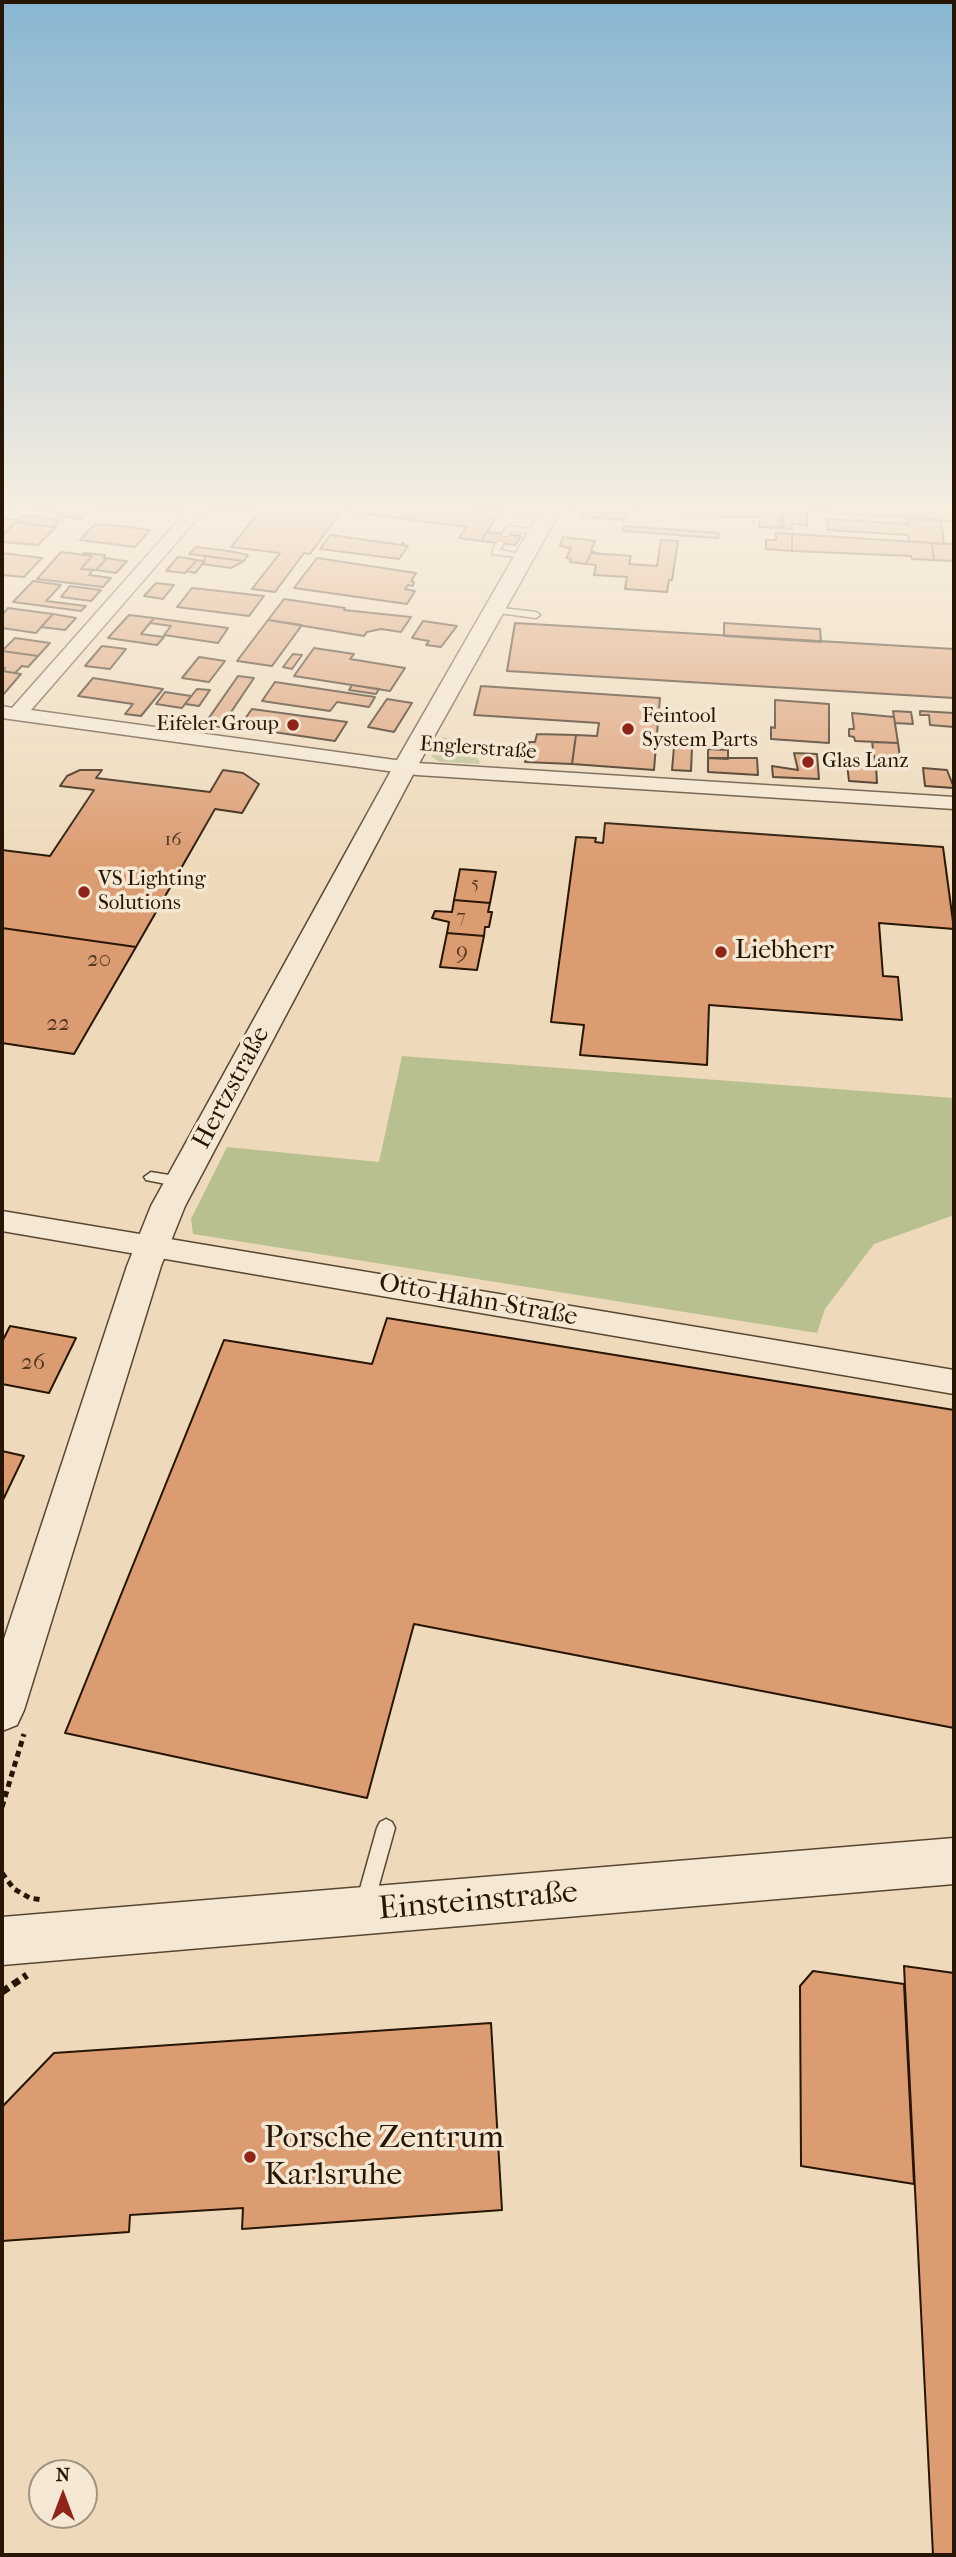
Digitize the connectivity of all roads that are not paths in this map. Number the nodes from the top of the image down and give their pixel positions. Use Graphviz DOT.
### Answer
graph roads {
  1 [pos="90,625"];
  2 [pos="485,625"];
  3 [pos="10,713"];
  4 [pos="405,767"];
  5 [pos="954,803"];
  6 [pos="150,1177"];
  7 [pos="181,1182"];
  8 [pos="2,1221"];
  9 [pos="152,1246"];
  10 [pos="954,1382"];
  11 [pos="14,1719"];
  12 [pos="386,1828"];
  13 [pos="954,1861"];
  14 [pos="363,1911"];
  15 [pos="17,1957"];
  1 -- 3 [label="street"];
  2 -- 4 [label="street, Hertzstraße"];
  3 -- 4 [label="street, Englerstraße"];
  4 -- 5 [label="street, Englerstraße"];
  4 -- 7 [label="street, Hertzstraße"];
  6 -- 7 [label="lane"];
  7 -- 9 [label="street, Hertzstraße"];
  8 -- 9 [label="street, Otto-Hahn-Straße"];
  9 -- 10 [label="street, Otto-Hahn-Straße"];
  9 -- 11 [label="street, Hertzstraße"];
  12 -- 14 [label="lane"];
  13 -- 14 [label="street, Einsteinstraße"];
  14 -- 15 [label="street, Einsteinstraße"];
}
